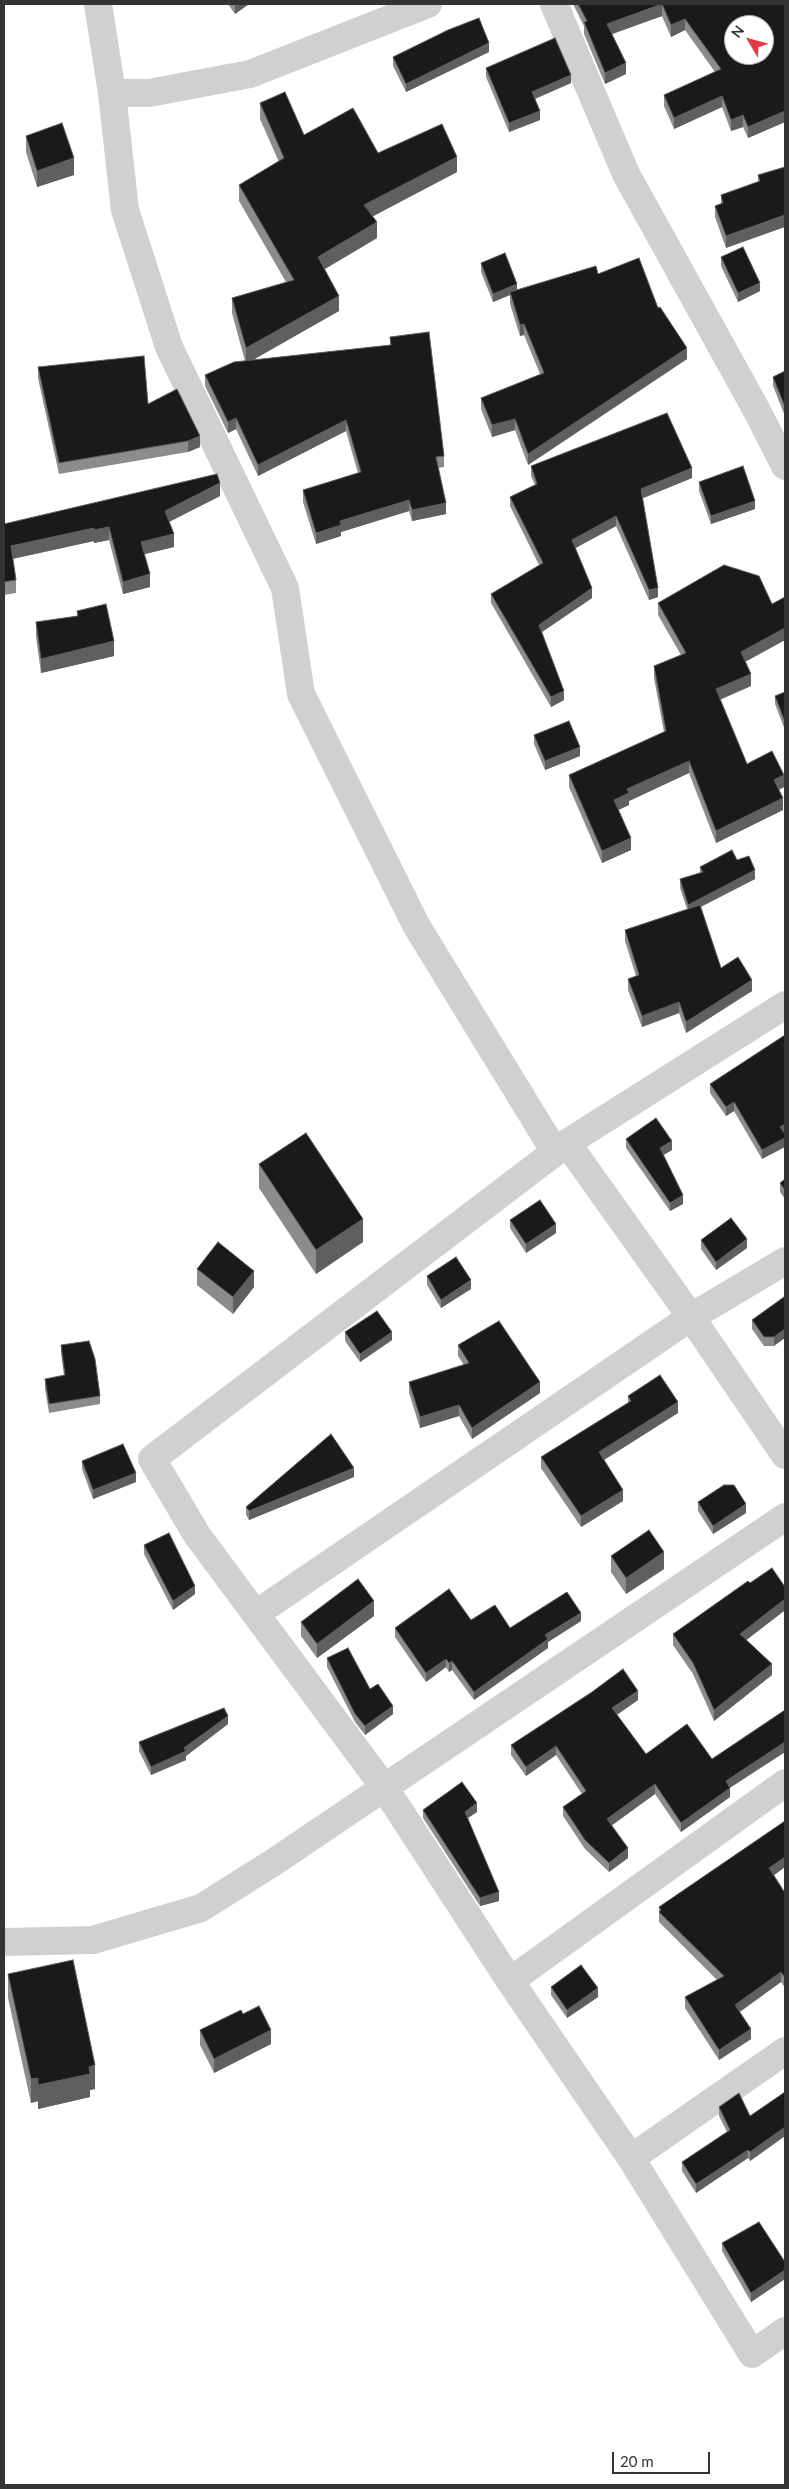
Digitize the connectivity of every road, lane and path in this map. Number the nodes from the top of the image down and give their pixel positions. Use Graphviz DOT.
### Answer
graph roads {
  1 [pos="98,4"];
  2 [pos="428,4"];
  3 [pos="554,4"];
  4 [pos="112,93"];
  5 [pos="785,466"];
  6 [pos="785,1005"];
  7 [pos="561,1147"];
  8 [pos="785,1261"];
  9 [pos="691,1317"];
  10 [pos="785,1455"];
  11 [pos="785,1517"];
  12 [pos="257,1613"];
  13 [pos="785,1783"];
  14 [pos="384,1787"];
  15 [pos="4,1942"];
  16 [pos="510,1982"];
  17 [pos="785,2051"];
  18 [pos="631,2158"];
  19 [pos="785,2331"];
  1 -- 4 [label="street"];
  2 -- 4 [label="street"];
  3 -- 5 [label="street"];
  4 -- 7 [label="street"];
  6 -- 7 [label="street"];
  7 -- 9 [label="street"];
  7 -- 12 [label="street"];
  8 -- 9 [label="street"];
  9 -- 10 [label="street"];
  9 -- 12 [label="street"];
  11 -- 14 [label="street"];
  12 -- 14 [label="street"];
  13 -- 16 [label="street"];
  14 -- 15 [label="street"];
  14 -- 16 [label="street"];
  16 -- 18 [label="street"];
  17 -- 18 [label="street"];
  18 -- 19 [label="street"];
}
